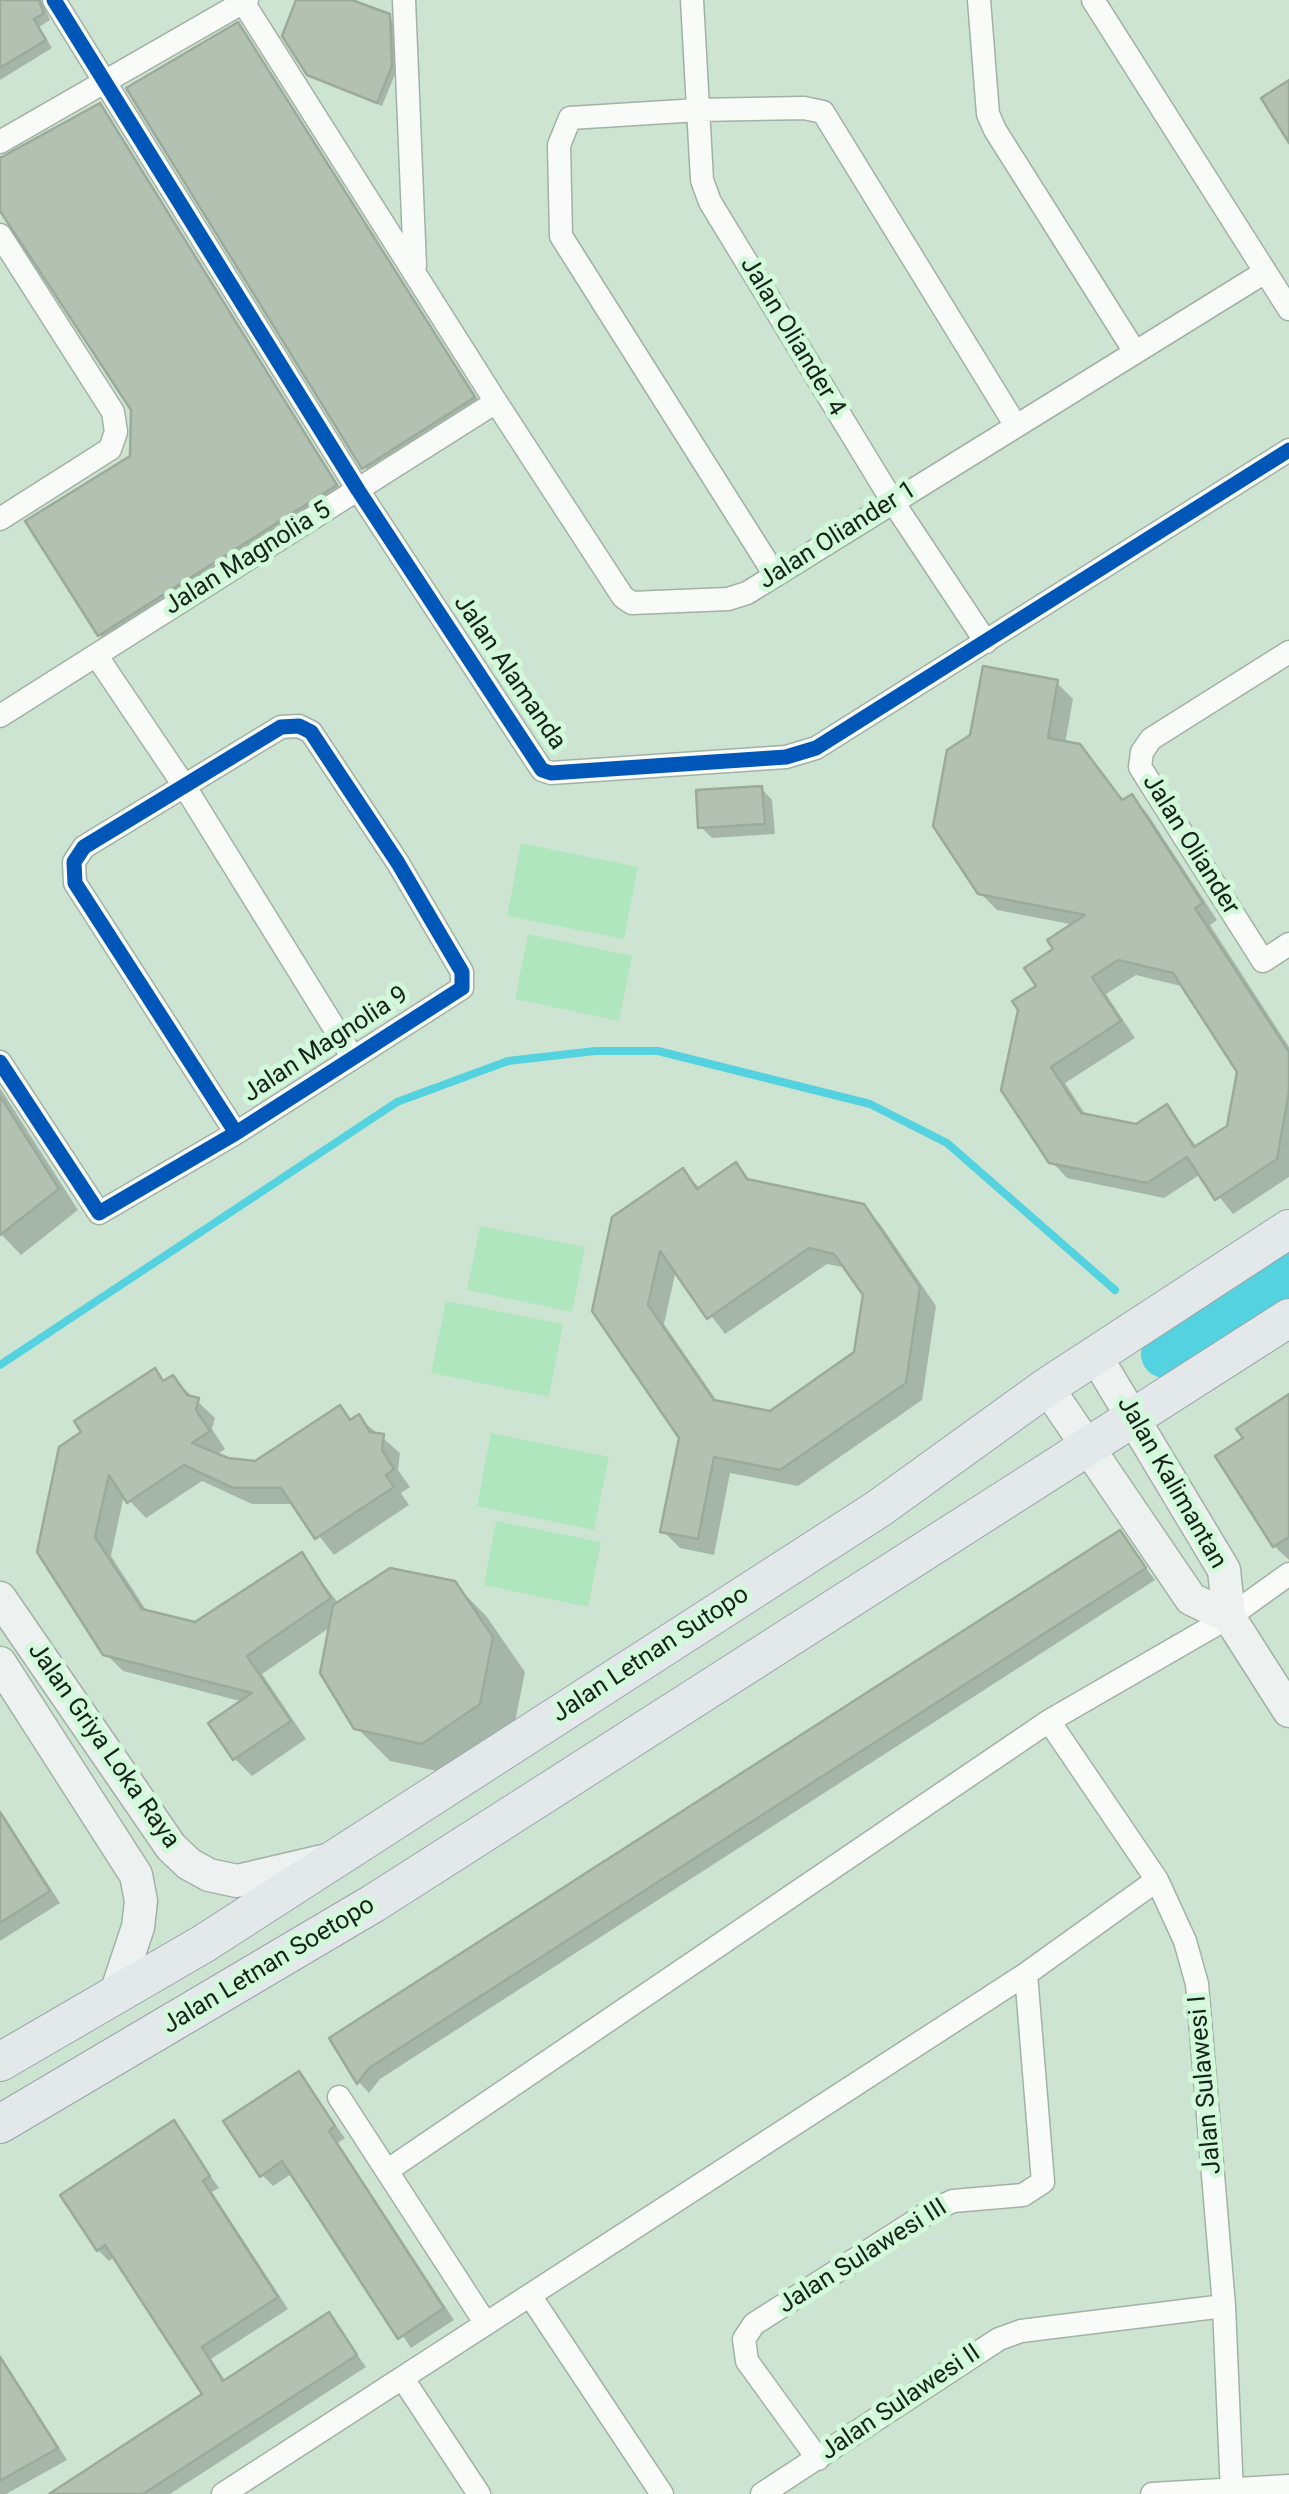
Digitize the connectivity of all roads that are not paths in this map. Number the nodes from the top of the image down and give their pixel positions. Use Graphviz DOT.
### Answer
graph roads {
  1 [pos="54,0"];
  2 [pos="404,0"];
  3 [pos="692,0"];
  4 [pos="980,0"];
  5 [pos="1093,0"];
  6 [pos="244,1"];
  7 [pos="104,83"];
  8 [pos="698,110"];
  9 [pos="0,142"];
  10 [pos="0,235"];
  11 [pos="415,269"];
  12 [pos="1266,272"];
  13 [pos="1289,309"];
  14 [pos="1135,352"];
  15 [pos="496,402"];
  16 [pos="1016,426"];
  17 [pos="1289,450"];
  18 [pos="358,490"];
  19 [pos="893,502"];
  20 [pos="1,514"];
  21 [pos="774,575"];
  22 [pos="986,642"];
  23 [pos="1289,652"];
  24 [pos="96,655"];
  25 [pos="0,716"];
  26 [pos="185,786"];
  27 [pos="1289,944"];
  28 [pos="353,1058"];
  29 [pos="0,1062"];
  30 [pos="236,1133"];
  31 [pos="1289,1228"];
  32 [pos="1289,1318"];
  33 [pos="1095,1355"];
  34 [pos="1047,1388"];
  35 [pos="1134,1414"];
  36 [pos="1086,1445"];
  37 [pos="1289,1574"];
  38 [pos="0,1598"];
  39 [pos="1228,1617"];
  40 [pos="0,1663"];
  41 [pos="1289,1711"];
  42 [pos="1049,1721"];
  43 [pos="336,1858"];
  44 [pos="1157,1880"];
  45 [pos="1026,1974"];
  46 [pos="118,1990"];
  47 [pos="0,2062"];
  48 [pos="338,2097"];
  49 [pos="0,2124"];
  50 [pos="388,2170"];
  51 [pos="531,2297"];
  52 [pos="1224,2306"];
  53 [pos="486,2324"];
  54 [pos="403,2379"];
  55 [pos="818,2459"];
  56 [pos="258,2485"];
  57 [pos="1289,2486"];
  58 [pos="1232,2492"];
  59 [pos="223,2494"];
  60 [pos="479,2494"];
  61 [pos="662,2494"];
  62 [pos="762,2494"];
  63 [pos="1152,2494"];
  1 -- 7 [label="street, Jalan Alamanda"];
  2 -- 11 [label="street, Jalan Oliander 1"];
  3 -- 8 [label="street, Jalan Oliander 4"];
  4 -- 14 [label="street"];
  5 -- 12 [label="street"];
  6 -- 7 [label="street"];
  6 -- 11 [label="street, Jalan Oliander 1"];
  7 -- 9 [label="street"];
  7 -- 18 [label="street, Jalan Alamanda"];
  8 -- 16 [label="street"];
  8 -- 19 [label="street, Jalan Oliander 4"];
  8 -- 21 [label="street"];
  10 -- 20 [label="street"];
  11 -- 15 [label="street, Jalan Oliander 1"];
  12 -- 13 [label="street"];
  12 -- 14 [label="street, Jalan Oliander 1"];
  14 -- 16 [label="street, Jalan Oliander 1"];
  15 -- 18 [label="street, Jalan Magnolia 5"];
  15 -- 21 [label="street, Jalan Oliander 1"];
  16 -- 19 [label="street, Jalan Oliander 1"];
  17 -- 22 [label="street, Jalan Alamanda"];
  18 -- 22 [label="street, Jalan Alamanda"];
  18 -- 24 [label="street, Jalan Magnolia 5"];
  19 -- 21 [label="street, Jalan Oliander 1"];
  19 -- 22 [label="street, Jalan Oliander 4"];
  23 -- 27 [label="street, Jalan Oliander"];
  24 -- 25 [label="street, Jalan Magnolia 5"];
  24 -- 26 [label="street"];
  26 -- 28 [label="street"];
  26 -- 28 [label="street, Jalan Magnolia 9"];
  26 -- 30 [label="street"];
  28 -- 30 [label="street, Jalan Magnolia 9"];
  29 -- 30 [label="street, Jalan Magnolia 9"];
  31 -- 33 [label="main road, Jalan Letnan Sutopo"];
  32 -- 35 [label="main road"];
  33 -- 34 [label="main road, Jalan Letnan Sutopo"];
  33 -- 35 [label="main road, Jalan Kalimantan"];
  34 -- 36 [label="main road, Jalan Kalimantan"];
  34 -- 43 [label="main road, Jalan Letnan Sutopo"];
  35 -- 36 [label="main road"];
  35 -- 39 [label="main road, Jalan Kalimantan"];
  36 -- 39 [label="main road, Jalan Kalimantan"];
  36 -- 49 [label="main road, Jalan Letnan Soetopo"];
  37 -- 39 [label="street"];
  38 -- 43 [label="main road, Jalan Griya Loka Raya"];
  39 -- 41 [label="main road, Jalan Kalimantan"];
  39 -- 42 [label="street"];
  40 -- 46 [label="main road, Jalan Griya Loka Raya"];
  42 -- 44 [label="street, Jalan Sulawesi I"];
  42 -- 50 [label="street"];
  43 -- 46 [label="main road, Jalan Letnan Sutopo"];
  44 -- 45 [label="street"];
  44 -- 52 [label="street, Jalan Sulawesi I"];
  45 -- 51 [label="street"];
  45 -- 55 [label="street, Jalan Sulawesi III"];
  46 -- 47 [label="main road, Jalan Letnan Sutopo"];
  48 -- 50 [label="street"];
  50 -- 53 [label="street"];
  51 -- 53 [label="street"];
  51 -- 61 [label="street"];
  52 -- 55 [label="street, Jalan Sulawesi II"];
  52 -- 58 [label="street, Jalan Sulawesi I"];
  53 -- 54 [label="street"];
  54 -- 56 [label="street"];
  54 -- 60 [label="street"];
  55 -- 62 [label="street, Jalan Sulawesi II"];
  56 -- 59 [label="street"];
  57 -- 58 [label="street"];
  58 -- 63 [label="street"];
}
